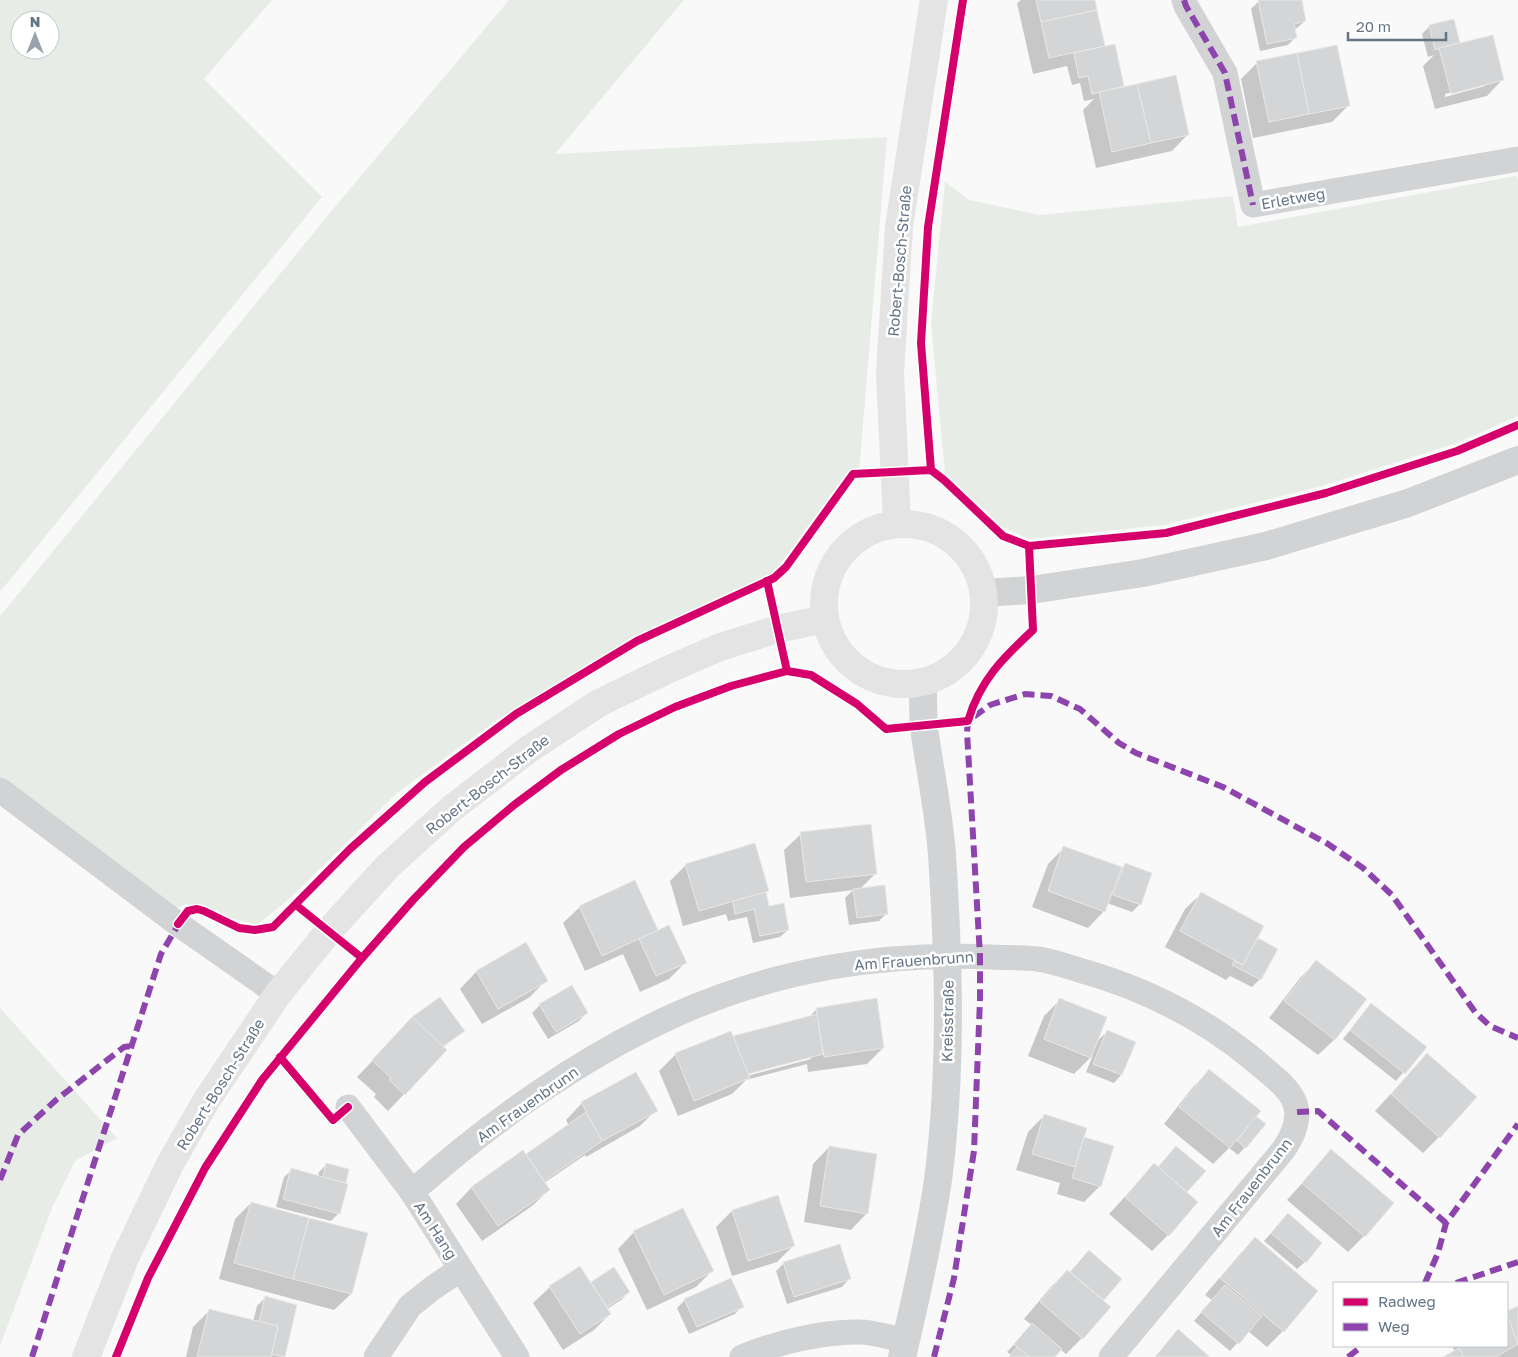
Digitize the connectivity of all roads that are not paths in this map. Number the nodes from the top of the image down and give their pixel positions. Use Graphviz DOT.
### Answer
graph roads {
  1 [pos="934,0"];
  2 [pos="1184,0"];
  3 [pos="1518,159"];
  4 [pos="1518,460"];
  5 [pos="897,523"];
  6 [pos="984,593"];
  7 [pos="824,619"];
  8 [pos="922,683"];
  9 [pos="0,790"];
  10 [pos="947,955"];
  11 [pos="278,994"];
  12 [pos="348,1107"];
  13 [pos="412,1192"];
  14 [pos="462,1269"];
  15 [pos="904,1349"];
  16 [pos="86,1357"];
  17 [pos="376,1357"];
  18 [pos="517,1357"];
  19 [pos="742,1357"];
  20 [pos="1111,1357"];
  1 -- 5 [label="main road, Robert-Bosch-Straße"];
  2 -- 3 [label="street, Erletweg"];
  4 -- 6 [label="street"];
  5 -- 6 [label="main road"];
  5 -- 7 [label="main road"];
  6 -- 8 [label="main road"];
  7 -- 8 [label="main road"];
  7 -- 11 [label="main road, Robert-Bosch-Straße"];
  8 -- 10 [label="street, Kreisstraße"];
  9 -- 11 [label="street"];
  10 -- 13 [label="street, Am Frauenbrunn"];
  10 -- 15 [label="street, Kreisstraße"];
  10 -- 20 [label="street, Am Frauenbrunn"];
  11 -- 16 [label="main road, Robert-Bosch-Straße"];
  12 -- 13 [label="street, Am Hang"];
  13 -- 14 [label="street, Am Hang"];
  14 -- 17 [label="street"];
  14 -- 18 [label="street, Am Hang"];
  15 -- 19 [label="street"];
}
